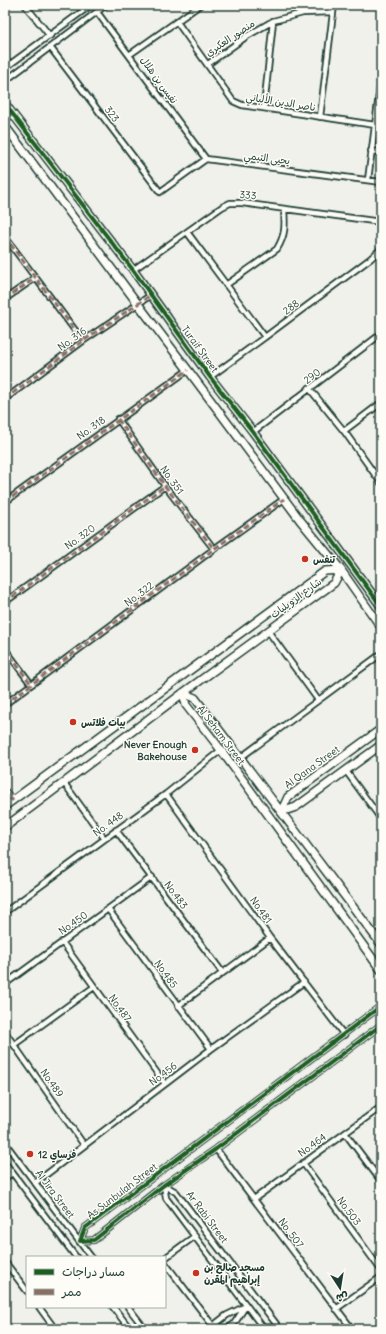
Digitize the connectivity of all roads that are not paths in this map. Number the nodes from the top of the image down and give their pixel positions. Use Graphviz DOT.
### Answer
graph roads {
  1 [pos="25,5"];
  2 [pos="91,5"];
  3 [pos="106,5"];
  4 [pos="200,5"];
  5 [pos="334,5"];
  6 [pos="97,12"];
  7 [pos="333,12"];
  8 [pos="273,21"];
  9 [pos="177,22"];
  10 [pos="50,36"];
  11 [pos="50,47"];
  12 [pos="129,55"];
  13 [pos="208,64"];
  14 [pos="5,68"];
  15 [pos="381,78"];
  16 [pos="5,81"];
  17 [pos="5,104"];
  18 [pos="264,108"];
  19 [pos="320,117"];
  20 [pos="375,125"];
  21 [pos="5,126"];
  22 [pos="371,151"];
  23 [pos="381,152"];
  24 [pos="206,160"];
  25 [pos="368,180"];
  26 [pos="381,182"];
  27 [pos="284,209"];
  28 [pos="381,223"];
  29 [pos="187,232"];
  30 [pos="5,237"];
  31 [pos="381,249"];
  32 [pos="133,270"];
  33 [pos="35,278"];
  34 [pos="226,285"];
  35 [pos="151,295"];
  36 [pos="5,299"];
  37 [pos="138,304"];
  38 [pos="381,334"];
  39 [pos="265,337"];
  40 [pos="82,341"];
  41 [pos="188,370"];
  42 [pos="210,376"];
  43 [pos="310,388"];
  44 [pos="5,399"];
  45 [pos="381,403"];
  46 [pos="118,419"];
  47 [pos="344,431"];
  48 [pos="253,432"];
  49 [pos="381,483"];
  50 [pos="165,486"];
  51 [pos="284,499"];
  52 [pos="5,502"];
  53 [pos="214,549"];
  54 [pos="341,570"];
  55 [pos="5,602"];
  56 [pos="381,606"];
  57 [pos="381,627"];
  58 [pos="268,631"];
  59 [pos="5,649"];
  60 [pos="381,654"];
  61 [pos="31,684"];
  62 [pos="183,693"];
  63 [pos="318,700"];
  64 [pos="5,704"];
  65 [pos="381,729"];
  66 [pos="381,745"];
  67 [pos="221,750"];
  68 [pos="240,758"];
  69 [pos="346,771"];
  70 [pos="64,783"];
  71 [pos="5,791"];
  72 [pos="166,794"];
  73 [pos="13,801"];
  74 [pos="5,806"];
  75 [pos="281,812"];
  76 [pos="381,819"];
  77 [pos="5,827"];
  78 [pos="116,830"];
  79 [pos="104,838"];
  80 [pos="152,877"];
  81 [pos="108,909"];
  82 [pos="5,912"];
  83 [pos="270,938"];
  84 [pos="62,942"];
  85 [pos="381,944"];
  86 [pos="381,970"];
  87 [pos="222,972"];
  88 [pos="304,982"];
  89 [pos="5,984"];
  90 [pos="94,987"];
  91 [pos="178,1006"];
  92 [pos="381,1006"];
  93 [pos="381,1025"];
  94 [pos="5,1032"];
  95 [pos="344,1035"];
  96 [pos="15,1044"];
  97 [pos="211,1049"];
  98 [pos="165,1084"];
  99 [pos="381,1107"];
  100 [pos="345,1133"];
  101 [pos="5,1143"];
  102 [pos="84,1145"];
  103 [pos="216,1149"];
  104 [pos="5,1163"];
  105 [pos="303,1163"];
  106 [pos="12,1173"];
  107 [pos="5,1178"];
  108 [pos="381,1181"];
  109 [pos="35,1183"];
  110 [pos="164,1185"];
  111 [pos="254,1199"];
  112 [pos="195,1236"];
  113 [pos="80,1241"];
  114 [pos="75,1256"];
  115 [pos="90,1256"];
  116 [pos="166,1257"];
  117 [pos="5,1262"];
  118 [pos="166,1264"];
  119 [pos="381,1270"];
  120 [pos="381,1277"];
  121 [pos="26,1290"];
  122 [pos="246,1306"];
  123 [pos="40,1308"];
  124 [pos="114,1308"];
  125 [pos="129,1308"];
  126 [pos="336,1309"];
  127 [pos="211,1328"];
  128 [pos="55,1329"];
  129 [pos="130,1329"];
  130 [pos="146,1329"];
  131 [pos="227,1329"];
  132 [pos="264,1329"];
  133 [pos="280,1329"];
  134 [pos="352,1329"];
  1 -- 10 [label="street"];
  2 -- 10 [label="street"];
  3 -- 6 [label="street"];
  4 -- 9 [label="street"];
  5 -- 7 [label="street"];
  6 -- 11 [label="street"];
  6 -- 12 [label="street, نفيس بن هلال"];
  7 -- 8 [label="street, منصور العكبري"];
  7 -- 19 [label="street"];
  8 -- 13 [label="street, منصور العكبري"];
  8 -- 18 [label="street"];
  9 -- 12 [label="street"];
  9 -- 13 [label="street, ناصر الدين الألباني"];
  10 -- 14 [label="street"];
  11 -- 16 [label="street"];
  11 -- 24 [label="street, 323"];
  12 -- 24 [label="street, نفيس بن هلال"];
  13 -- 18 [label="street, ناصر الدين الألباني"];
  15 -- 20 [label="street"];
  17 -- 32 [label="street, Turaif Street"];
  18 -- 19 [label="street, ناصر الدين الألباني"];
  19 -- 20 [label="street, ناصر الدين الألباني"];
  20 -- 22 [label="street"];
  21 -- 37 [label="street"];
  22 -- 23 [label="street"];
  22 -- 25 [label="street"];
  24 -- 25 [label="street, يحيى التيمي"];
  25 -- 26 [label="street, يحيى التيمي"];
  27 -- 28 [label="street, 333"];
  27 -- 29 [label="street, 333"];
  27 -- 34 [label="street"];
  29 -- 32 [label="street, 333"];
  29 -- 34 [label="street"];
  30 -- 33 [label="street"];
  31 -- 39 [label="street, 288"];
  32 -- 35 [label="street, Turaif Street"];
  33 -- 36 [label="street"];
  33 -- 40 [label="street"];
  34 -- 39 [label="street"];
  35 -- 37 [label="street, No. 316"];
  35 -- 42 [label="street, Turaif Street"];
  37 -- 40 [label="street, No. 316"];
  37 -- 41 [label="street"];
  38 -- 43 [label="street, 290"];
  39 -- 42 [label="street, 288"];
  40 -- 44 [label="street, No. 316"];
  41 -- 46 [label="street, No. 318"];
  41 -- 51 [label="street"];
  42 -- 48 [label="street, Turaif Street"];
  43 -- 47 [label="street"];
  43 -- 48 [label="street, 290"];
  45 -- 47 [label="street"];
  46 -- 50 [label="street, No. 351"];
  46 -- 52 [label="street, No. 318"];
  47 -- 49 [label="street"];
  48 -- 56 [label="street, Turaif Street"];
  50 -- 53 [label="street, No. 351"];
  50 -- 55 [label="street, No. 320"];
  51 -- 53 [label="street, No. 322"];
  51 -- 54 [label="street"];
  53 -- 61 [label="street, No. 322"];
  54 -- 57 [label="street"];
  54 -- 58 [label="street, شارع الزويليات"];
  54 -- 73 [label="street, شارع الزويليات"];
  58 -- 62 [label="street, شارع الزويليات"];
  58 -- 63 [label="street"];
  59 -- 61 [label="street"];
  60 -- 63 [label="street"];
  61 -- 64 [label="street, No. 322"];
  62 -- 67 [label="street, Al Seham Street"];
  62 -- 68 [label="street, Al Seham Street"];
  62 -- 70 [label="street, شارع الزويليات"];
  63 -- 68 [label="street"];
  65 -- 75 [label="street, Al Qana Street"];
  66 -- 69 [label="street"];
  67 -- 72 [label="street, No. 448"];
  67 -- 86 [label="street, Al Seham Street"];
  68 -- 75 [label="street, Al Seham Street"];
  69 -- 75 [label="street"];
  69 -- 76 [label="street"];
  70 -- 77 [label="street, شارع الزويليات"];
  70 -- 79 [label="street"];
  71 -- 73 [label="street"];
  72 -- 78 [label="street, No. 448"];
  72 -- 83 [label="street, No.481"];
  73 -- 74 [label="street, شارع الزويليات"];
  75 -- 85 [label="street, Al Seham Street"];
  78 -- 79 [label="street, No. 448"];
  78 -- 80 [label="street, No.483"];
  79 -- 82 [label="street, No. 448"];
  80 -- 81 [label="street, No.450"];
  80 -- 87 [label="street, No.483"];
  81 -- 84 [label="street, No.450"];
  81 -- 91 [label="street, No.485"];
  83 -- 87 [label="street"];
  83 -- 88 [label="street, No.481"];
  84 -- 89 [label="street, No.450"];
  84 -- 90 [label="street, No.487"];
  87 -- 91 [label="street"];
  88 -- 95 [label="street, No.481"];
  88 -- 97 [label="street, No.456"];
  90 -- 96 [label="street"];
  90 -- 98 [label="street, No.487"];
  91 -- 97 [label="street, No.485"];
  92 -- 95 [label="street, As Sunbulah Street"];
  93 -- 103 [label="street, As Sunbulah Street"];
  94 -- 96 [label="street, No.489"];
  95 -- 113 [label="street, As Sunbulah Street"];
  96 -- 102 [label="street, No.489"];
  97 -- 98 [label="street, No.456"];
  98 -- 102 [label="street, No.456"];
  99 -- 100 [label="street, No.464"];
  100 -- 105 [label="street, No.464"];
  100 -- 108 [label="street"];
  101 -- 109 [label="street, Al Jira Street"];
  102 -- 109 [label="street, No.456"];
  103 -- 110 [label="street, As Sunbulah Street"];
  103 -- 111 [label="street, No. 507"];
  104 -- 106 [label="street"];
  105 -- 111 [label="street, No.464"];
  105 -- 119 [label="street, No.503"];
  106 -- 107 [label="street"];
  106 -- 114 [label="street"];
  109 -- 113 [label="street, Al Jira Street"];
  110 -- 112 [label="street"];
  110 -- 113 [label="street, As Sunbulah Street"];
  110 -- 133 [label="street, Ar Rabi Street"];
  111 -- 126 [label="street, No. 507"];
  112 -- 116 [label="street"];
  112 -- 122 [label="street"];
  113 -- 115 [label="street, Al Jira Street"];
  117 -- 121 [label="street"];
  118 -- 127 [label="street"];
  120 -- 126 [label="street"];
  122 -- 127 [label="street"];
  122 -- 131 [label="street"];
  122 -- 132 [label="street"];
  123 -- 128 [label="street"];
  124 -- 129 [label="street"];
  125 -- 130 [label="street"];
  126 -- 134 [label="street, No. 507"];
}
